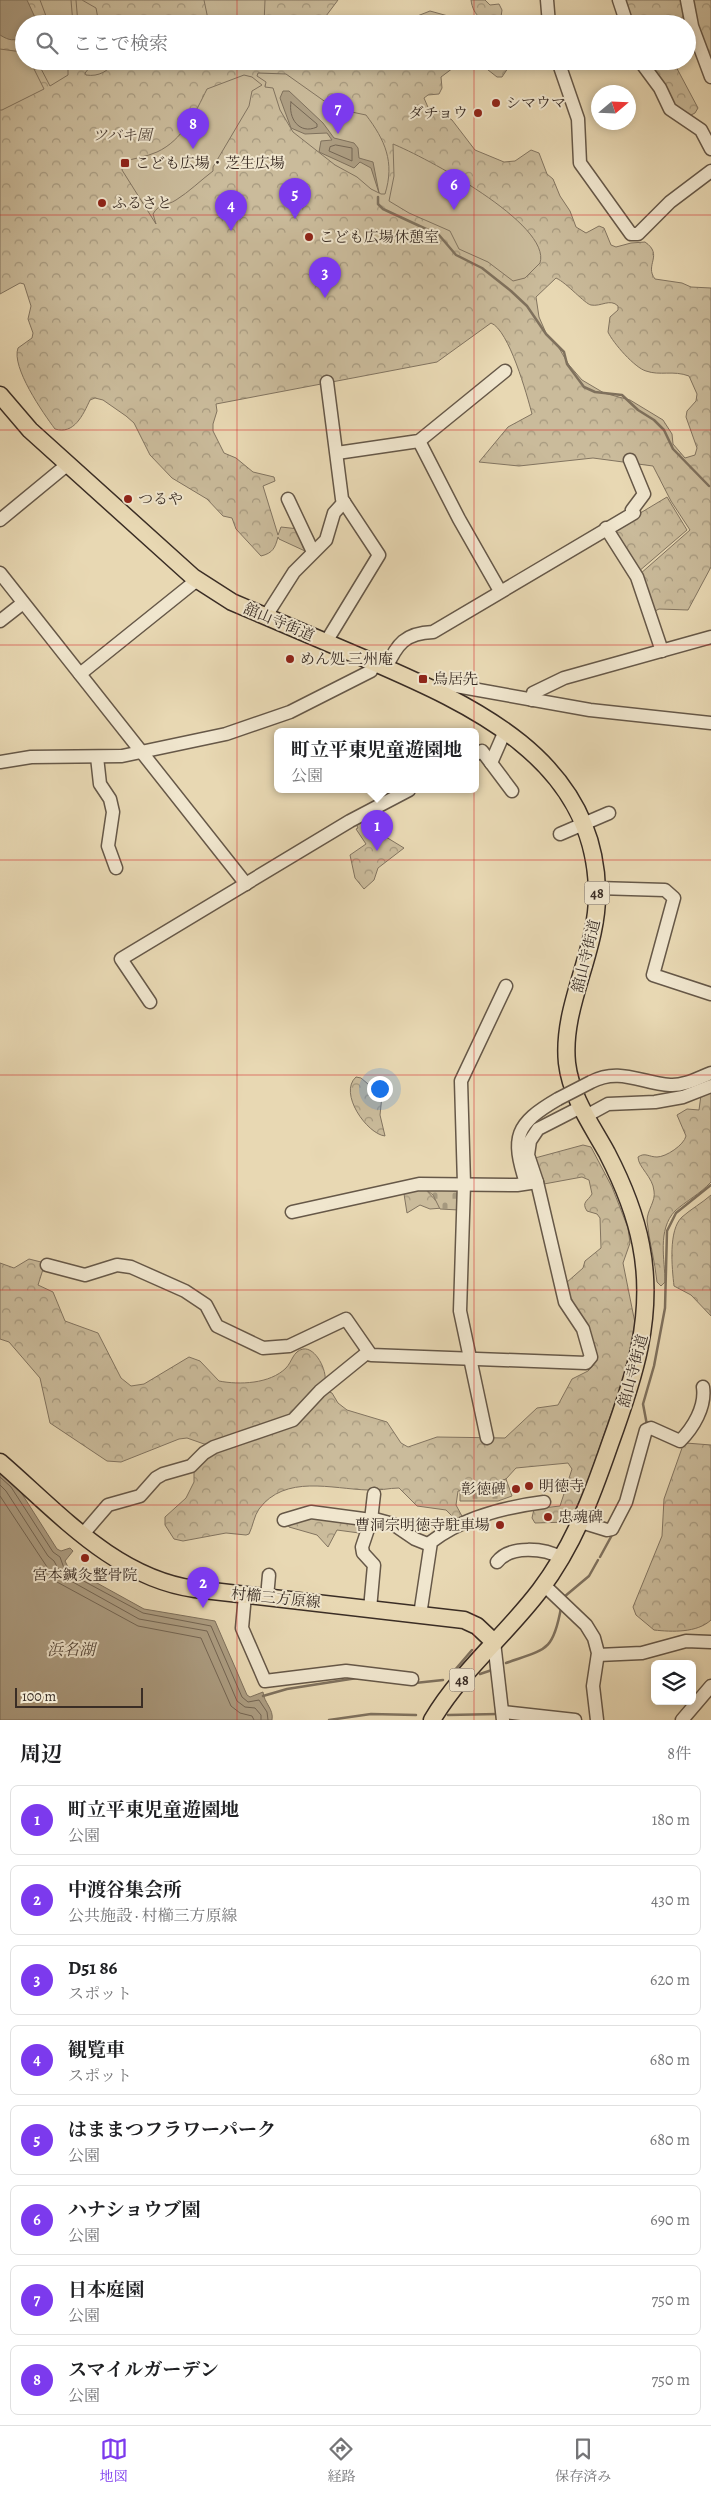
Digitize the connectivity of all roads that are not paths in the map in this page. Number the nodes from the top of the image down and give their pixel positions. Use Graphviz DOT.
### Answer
graph roads {
  1 [pos="547,0"];
  2 [pos="619,0"];
  3 [pos="687,0"];
  4 [pos="549,15"];
  5 [pos="624,15"];
  6 [pos="690,15"];
  7 [pos="696,37"];
  8 [pos="561,70"];
  9 [pos="647,70"];
  10 [pos="711,77"];
  11 [pos="711,149"];
  12 [pos="711,172"];
  13 [pos="505,370"];
  14 [pos="327,382"];
  15 [pos="0,395"];
  16 [pos="419,441"];
  17 [pos="337,453"];
  18 [pos="630,460"];
  19 [pos="68,464"];
  20 [pos="288,500"];
  21 [pos="344,502"];
  22 [pos="0,520"];
  23 [pos="606,528"];
  24 [pos="313,552"];
  25 [pos="0,573"];
  26 [pos="197,580"];
  27 [pos="500,591"];
  28 [pos="23,603"];
  29 [pos="266,616"];
  30 [pos="0,621"];
  31 [pos="711,637"];
  32 [pos="326,642"];
  33 [pos="662,650"];
  34 [pos="380,666"];
  35 [pos="80,674"];
  36 [pos="437,691"];
  37 [pos="532,700"];
  38 [pos="711,723"];
  39 [pos="505,732"];
  40 [pos="142,752"];
  41 [pos="479,752"];
  42 [pos="97,757"];
  43 [pos="0,762"];
  44 [pos="491,763"];
  45 [pos="512,791"];
  46 [pos="403,793"];
  47 [pos="609,813"];
  48 [pos="583,824"];
  49 [pos="560,834"];
  50 [pos="116,868"];
  51 [pos="246,884"];
  52 [pos="597,888"];
  53 [pos="506,986"];
  54 [pos="711,994"];
  55 [pos="150,1002"];
  56 [pos="711,1074"];
  57 [pos="711,1086"];
  58 [pos="583,1111"];
  59 [pos="531,1183"];
  60 [pos="464,1184"];
  61 [pos="292,1212"];
  62 [pos="47,1266"];
  63 [pos="368,1352"];
  64 [pos="470,1359"];
  65 [pos="703,1387"];
  66 [pos="488,1438"];
  67 [pos="0,1462"];
  68 [pos="374,1494"];
  69 [pos="544,1502"];
  70 [pos="371,1519"];
  71 [pos="284,1520"];
  72 [pos="581,1522"];
  73 [pos="83,1534"];
  74 [pos="430,1545"];
  75 [pos="562,1558"];
  76 [pos="498,1562"];
  77 [pos="269,1575"];
  78 [pos="544,1585"];
  79 [pos="245,1595"];
  80 [pos="267,1597"];
  81 [pos="370,1609"];
  82 [pos="420,1615"];
  83 [pos="494,1642"];
  84 [pos="711,1642"];
  85 [pos="598,1655"];
  86 [pos="412,1679"];
  87 [pos="711,1686"];
  88 [pos="503,1716"];
  89 [pos="432,1720"];
  90 [pos="575,1720"];
  91 [pos="597,1720"];
  92 [pos="682,1720"];
  1 -- 4 [label="street"];
  2 -- 5 [label="street"];
  3 -- 6 [label="street"];
  7 -- 10 [label="street"];
  8 -- 12 [label="street"];
  9 -- 11 [label="street"];
  13 -- 16 [label="street"];
  14 -- 17 [label="street"];
  15 -- 19 [label="main road, 舘山寺街道 / 48"];
  16 -- 17 [label="street"];
  16 -- 27 [label="street"];
  17 -- 21 [label="street"];
  18 -- 23 [label="street"];
  19 -- 22 [label="street"];
  19 -- 26 [label="main road, 舘山寺街道 / 48"];
  20 -- 24 [label="street"];
  21 -- 24 [label="street"];
  21 -- 32 [label="street"];
  23 -- 27 [label="street"];
  23 -- 33 [label="street"];
  24 -- 29 [label="street"];
  25 -- 28 [label="street"];
  26 -- 29 [label="main road, 舘山寺街道 / 48"];
  26 -- 35 [label="street"];
  27 -- 34 [label="street"];
  28 -- 30 [label="street"];
  28 -- 35 [label="street"];
  29 -- 32 [label="main road, 舘山寺街道 / 48"];
  31 -- 33 [label="street"];
  32 -- 34 [label="main road, 舘山寺街道 / 48"];
  33 -- 37 [label="street"];
  34 -- 36 [label="main road, 舘山寺街道 / 48"];
  34 -- 40 [label="street"];
  35 -- 40 [label="street"];
  36 -- 37 [label="street"];
  36 -- 39 [label="main road, 舘山寺街道 / 48"];
  37 -- 38 [label="street"];
  39 -- 44 [label="street"];
  39 -- 48 [label="main road, 舘山寺街道 / 48"];
  40 -- 42 [label="street"];
  40 -- 51 [label="street"];
  41 -- 44 [label="street"];
  42 -- 43 [label="street"];
  42 -- 50 [label="street"];
  44 -- 45 [label="street"];
  46 -- 51 [label="street"];
  47 -- 48 [label="street"];
  48 -- 49 [label="street"];
  48 -- 52 [label="main road, 舘山寺街道 / 48"];
  51 -- 55 [label="street"];
  52 -- 54 [label="street"];
  52 -- 58 [label="main road, 舘山寺街道 / 48"];
  53 -- 60 [label="street"];
  56 -- 59 [label="street, bridge"];
  57 -- 58 [label="street"];
  58 -- 59 [label="street"];
  58 -- 72 [label="main road, 舘山寺街道 / 48"];
  59 -- 60 [label="street"];
  59 -- 64 [label="street"];
  60 -- 61 [label="street"];
  60 -- 64 [label="street"];
  62 -- 63 [label="street"];
  63 -- 64 [label="street"];
  63 -- 73 [label="street"];
  64 -- 66 [label="street"];
  65 -- 72 [label="street"];
  67 -- 73 [label="main road, 村櫛三方原線"];
  68 -- 70 [label="street"];
  69 -- 74 [label="street"];
  70 -- 71 [label="street"];
  70 -- 74 [label="street"];
  70 -- 81 [label="street"];
  72 -- 75 [label="main road, 舘山寺街道 / 48"];
  73 -- 79 [label="main road, 村櫛三方原線"];
  74 -- 82 [label="street"];
  75 -- 76 [label="street"];
  75 -- 78 [label="main road, 舘山寺街道 / 48"];
  77 -- 80 [label="street"];
  78 -- 83 [label="main road, 舘山寺街道 / 48"];
  78 -- 85 [label="street"];
  79 -- 80 [label="main road, 村櫛三方原線"];
  79 -- 86 [label="street"];
  80 -- 81 [label="main road, 村櫛三方原線"];
  81 -- 82 [label="main road, 村櫛三方原線"];
  82 -- 83 [label="main road, 村櫛三方原線"];
  83 -- 88 [label="street"];
  83 -- 89 [label="main road, 舘山寺街道 / 48"];
  84 -- 85 [label="street"];
  85 -- 91 [label="street"];
  87 -- 92 [label="street"];
  88 -- 90 [label="street"];
}
